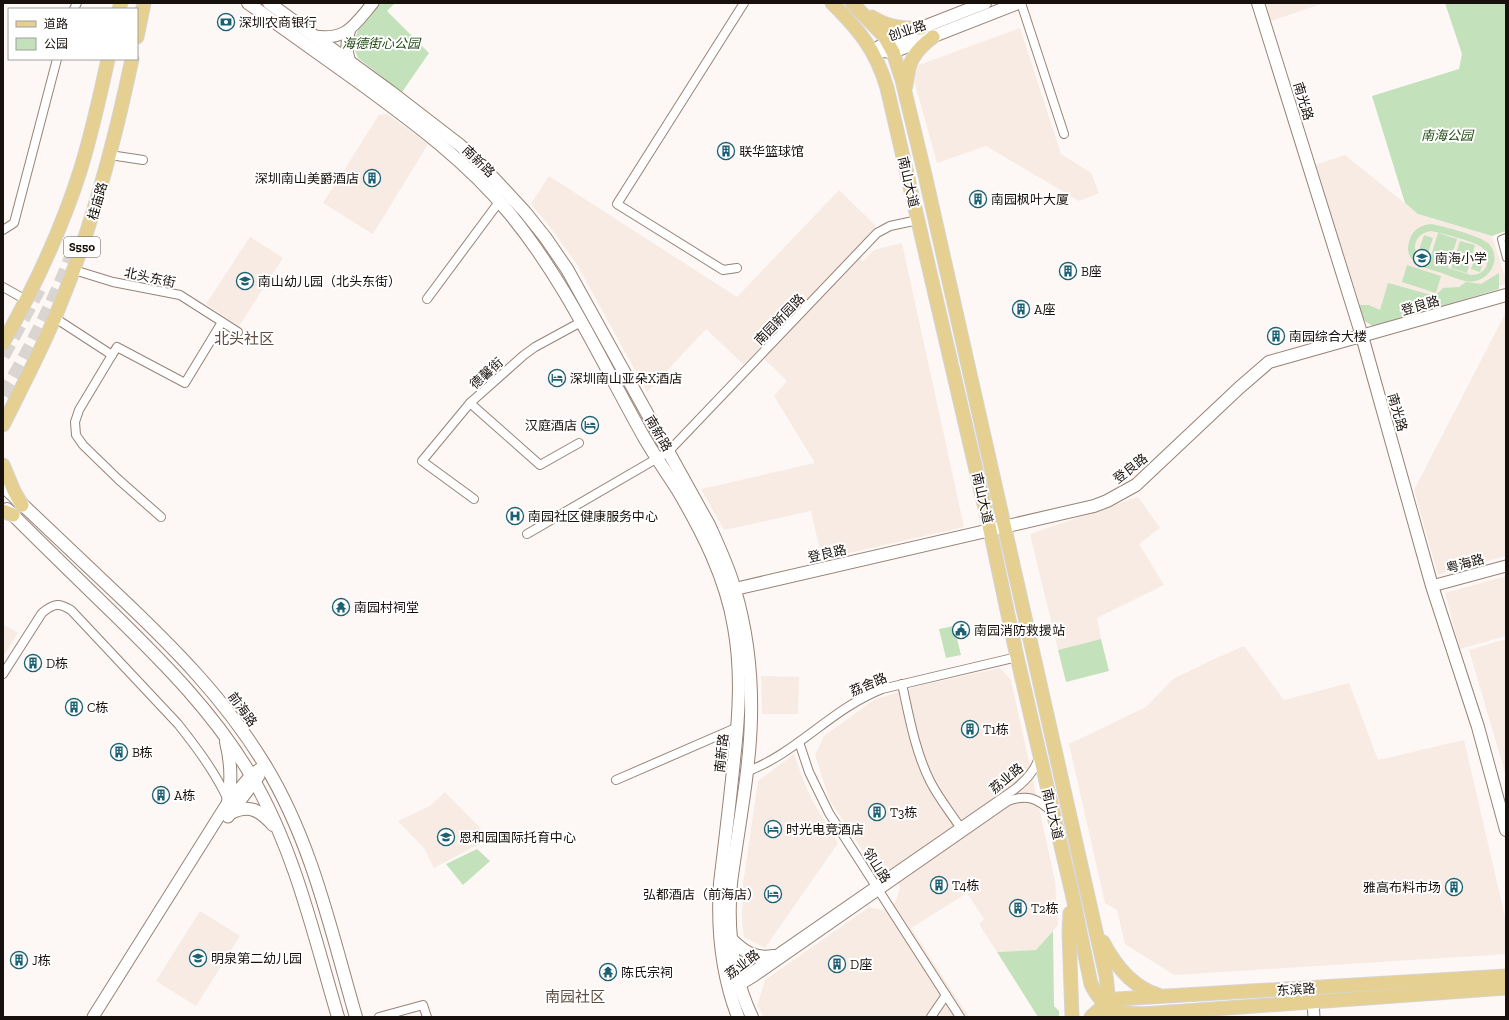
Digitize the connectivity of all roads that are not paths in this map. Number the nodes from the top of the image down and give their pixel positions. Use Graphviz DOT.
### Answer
graph roads {
  1 [pos="144,3"];
  2 [pos="248,3"];
  3 [pos="270,3"];
  4 [pos="373,3"];
  5 [pos="744,3"];
  6 [pos="832,3"];
  7 [pos="852,3"];
  8 [pos="985,3"];
  9 [pos="1019,3"];
  10 [pos="1258,3"];
  11 [pos="921,28"];
  12 [pos="350,29"];
  13 [pos="138,32"];
  14 [pos="314,36"];
  15 [pos="933,36"];
  16 [pos="890,47"];
  17 [pos="872,50"];
  18 [pos="57,60"];
  19 [pos="108,60"];
  20 [pos="132,60"];
  21 [pos="350,62"];
  22 [pos="906,96"];
  23 [pos="1064,134"];
  24 [pos="110,155"];
  25 [pos="143,160"];
  26 [pos="499,202"];
  27 [pos="918,220"];
  28 [pos="3,230"];
  29 [pos="1506,237"];
  30 [pos="1506,258"];
  31 [pos="736,268"];
  32 [pos="74,270"];
  33 [pos="3,287"];
  34 [pos="1506,295"];
  35 [pos="427,298"];
  36 [pos="26,300"];
  37 [pos="55,318"];
  38 [pos="222,322"];
  39 [pos="581,322"];
  40 [pos="238,332"];
  41 [pos="1362,336"];
  42 [pos="3,343"];
  43 [pos="112,355"];
  44 [pos="23,384"];
  45 [pos="3,397"];
  46 [pos="470,403"];
  47 [pos="3,425"];
  48 [pos="579,443"];
  49 [pos="668,452"];
  50 [pos="657,459"];
  51 [pos="3,465"];
  52 [pos="3,486"];
  53 [pos="474,499"];
  54 [pos="3,505"];
  55 [pos="22,505"];
  56 [pos="8,513"];
  57 [pos="161,517"];
  58 [pos="1004,527"];
  59 [pos="990,530"];
  60 [pos="527,534"];
  61 [pos="1506,566"];
  62 [pos="1432,586"];
  63 [pos="735,589"];
  64 [pos="1017,657"];
  65 [pos="3,674"];
  66 [pos="902,684"];
  67 [pos="738,727"];
  68 [pos="223,733"];
  69 [pos="799,742"];
  70 [pos="1040,755"];
  71 [pos="265,765"];
  72 [pos="746,772"];
  73 [pos="253,779"];
  74 [pos="616,780"];
  75 [pos="229,808"];
  76 [pos="1053,812"];
  77 [pos="960,827"];
  78 [pos="1506,830"];
  79 [pos="281,835"];
  80 [pos="725,883"];
  81 [pos="878,888"];
  82 [pos="1072,893"];
  83 [pos="1093,916"];
  84 [pos="731,939"];
  85 [pos="773,956"];
  86 [pos="1506,976"];
  87 [pos="735,986"];
  88 [pos="1506,988"];
  89 [pos="946,995"];
  90 [pos="1168,996"];
  91 [pos="1314,1002"];
  92 [pos="1106,1009"];
  93 [pos="1171,1012"];
  94 [pos="93,1017"];
  95 [pos="102,1017"];
  96 [pos="338,1017"];
  97 [pos="356,1017"];
  98 [pos="379,1017"];
  99 [pos="427,1017"];
  100 [pos="738,1017"];
  101 [pos="752,1017"];
  102 [pos="931,1017"];
  103 [pos="960,1017"];
  104 [pos="1072,1017"];
  105 [pos="1091,1017"];
  106 [pos="1154,1017"];
  107 [pos="1314,1017"];
  1 -- 13 [label="main road"];
  2 -- 26 [label="main road, 南新路"];
  3 -- 14 [label="main road, 南新路"];
  4 -- 12 [label="street"];
  5 -- 31 [label="street"];
  6 -- 17 [label="main road, 南山大道"];
  7 -- 11 [label="main road"];
  7 -- 16 [label="main road, 南山大道"];
  8 -- 11 [label="main road, 创业路"];
  9 -- 15 [label="main road, 创业路"];
  9 -- 23 [label="street"];
  10 -- 41 [label="main road, 南光路"];
  11 -- 16 [label="main road, 创业路"];
  12 -- 14 [label="street"];
  12 -- 21 [label="street"];
  14 -- 21 [label="main road, 南新路"];
  15 -- 16 [label="main road, 创业路"];
  15 -- 22 [label="main road"];
  16 -- 17 [label="main road, 创业路"];
  16 -- 22 [label="main road, 南山大道"];
  17 -- 27 [label="main road, 南山大道"];
  18 -- 28 [label="street"];
  19 -- 36 [label="main road, 桂庙路 / S550"];
  20 -- 24 [label="main road, 桂庙路 / S550"];
  21 -- 49 [label="main road, 南新路"];
  22 -- 58 [label="main road, 南山大道"];
  24 -- 25 [label="street"];
  24 -- 32 [label="main road, 桂庙路 / S550"];
  26 -- 35 [label="street"];
  26 -- 39 [label="main road, 南新路"];
  27 -- 49 [label="street, 南园新园路"];
  27 -- 59 [label="main road, 南山大道"];
  29 -- 30 [label="street"];
  32 -- 37 [label="main road, 桂庙路 / S550"];
  32 -- 38 [label="street, 北头东街"];
  33 -- 36 [label="street"];
  34 -- 41 [label="main road, 登良路"];
  36 -- 42 [label="main road, 桂庙路 / S550"];
  37 -- 43 [label="street"];
  37 -- 44 [label="main road, 桂庙路 / S550"];
  38 -- 40 [label="street, 北头东街"];
  38 -- 43 [label="street"];
  39 -- 46 [label="street, 德馨街"];
  39 -- 50 [label="main road, 南新路"];
  41 -- 58 [label="main road, 登良路"];
  41 -- 62 [label="main road, 南光路"];
  43 -- 57 [label="street"];
  44 -- 45 [label="main road"];
  44 -- 47 [label="main road, 桂庙路 / S550"];
  46 -- 48 [label="street"];
  46 -- 53 [label="street, 德馨街"];
  49 -- 50 [label="street, 南园新园路"];
  49 -- 63 [label="main road, 南新路"];
  50 -- 60 [label="street, 南园新园路"];
  50 -- 67 [label="main road, 南新路"];
  51 -- 55 [label="main road"];
  52 -- 55 [label="main road, 前海路"];
  54 -- 56 [label="main road"];
  55 -- 71 [label="main road, 前海路"];
  56 -- 68 [label="main road"];
  58 -- 59 [label="main road, 登良路"];
  58 -- 83 [label="main road, 南山大道"];
  59 -- 63 [label="main road, 登良路"];
  59 -- 64 [label="main road, 南山大道"];
  61 -- 62 [label="street, 粤海路"];
  62 -- 78 [label="main road, 南光路"];
  63 -- 72 [label="main road, 南新路"];
  64 -- 66 [label="street, 荔舍路"];
  64 -- 70 [label="main road, 南山大道"];
  65 -- 75 [label="street"];
  66 -- 69 [label="street, 荔舍路"];
  66 -- 77 [label="street"];
  67 -- 74 [label="street"];
  67 -- 80 [label="main road, 南新路"];
  68 -- 73 [label="main road"];
  68 -- 75 [label="main road"];
  69 -- 72 [label="street, 荔舍路"];
  69 -- 81 [label="street, 邻山路"];
  70 -- 76 [label="main road, 南山大道"];
  70 -- 77 [label="street, 荔业路"];
  71 -- 73 [label="street"];
  71 -- 97 [label="main road, 前海路"];
  72 -- 80 [label="main road, 南新路"];
  73 -- 75 [label="street"];
  73 -- 79 [label="main road"];
  75 -- 79 [label="main road"];
  75 -- 94 [label="street"];
  75 -- 95 [label="street"];
  76 -- 81 [label="street, 荔业路"];
  76 -- 82 [label="main road, 南山大道"];
  77 -- 81 [label="street, 荔业路"];
  79 -- 96 [label="main road"];
  80 -- 84 [label="main road, 南新路"];
  80 -- 87 [label="main road, 南新路"];
  81 -- 85 [label="street, 荔业路"];
  81 -- 87 [label="street, 荔业路"];
  81 -- 89 [label="street, 邻山路"];
  82 -- 92 [label="main road, 南山大道"];
  82 -- 104 [label="main road"];
  83 -- 90 [label="main road"];
  83 -- 92 [label="main road, 南山大道"];
  84 -- 85 [label="main road"];
  84 -- 87 [label="main road, 南新路"];
  85 -- 87 [label="street, 荔业路"];
  86 -- 90 [label="main road, 东滨路"];
  87 -- 100 [label="main road, 南新路"];
  87 -- 101 [label="main road, 南新路"];
  88 -- 91 [label="main road, 东滨路"];
  89 -- 102 [label="street"];
  89 -- 103 [label="street, 邻山路"];
  90 -- 92 [label="main road, 东滨路"];
  91 -- 93 [label="main road, 东滨路"];
  91 -- 107 [label="street"];
  92 -- 93 [label="main road"];
  92 -- 105 [label="main road, 东滨路"];
  93 -- 106 [label="main road, 东滨路"];
  98 -- 99 [label="street"];
}
